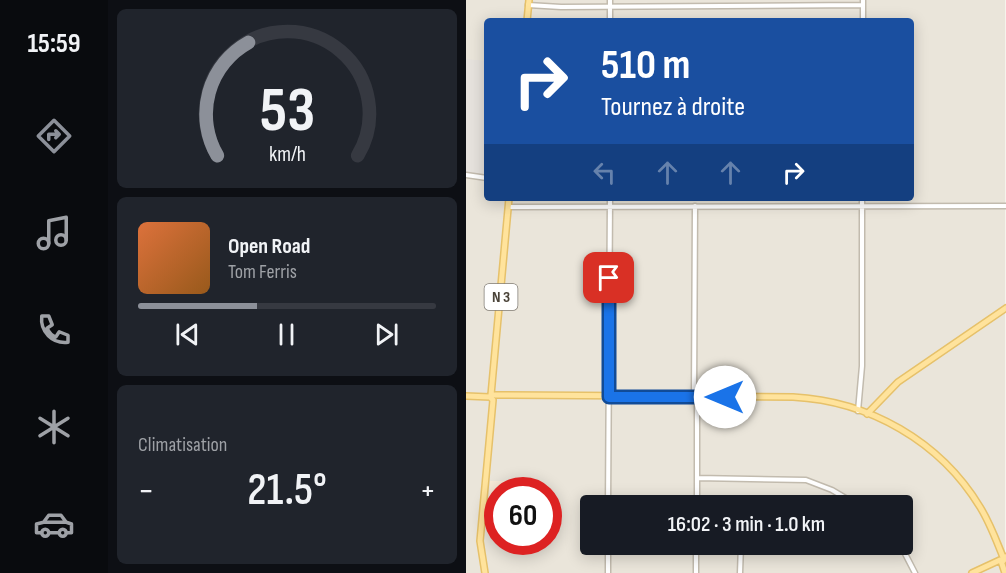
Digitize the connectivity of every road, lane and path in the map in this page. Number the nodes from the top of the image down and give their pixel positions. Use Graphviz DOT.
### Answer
graph roads {
  1 [pos="610,0"];
  2 [pos="666,0"];
  3 [pos="528,2"];
  4 [pos="863,3"];
  5 [pos="610,7"];
  6 [pos="666,7"];
  7 [pos="526,18"];
  8 [pos="610,18"];
  9 [pos="466,175"];
  10 [pos="484,178"];
  11 [pos="510,201"];
  12 [pos="510,201"];
  13 [pos="610,201"];
  14 [pos="862,201"];
  15 [pos="610,206"];
  16 [pos="695,206"];
  17 [pos="862,206"];
  18 [pos="1006,206"];
  19 [pos="511,207"];
  20 [pos="1006,308"];
  21 [pos="466,396"];
  22 [pos="493,397"];
  23 [pos="696,397"];
  24 [pos="609,398"];
  25 [pos="858,410"];
  26 [pos="867,413"];
  27 [pos="697,478"];
  28 [pos="608,495"];
  29 [pos="697,495"];
  30 [pos="840,495"];
  31 [pos="608,555"];
  32 [pos="696,555"];
  33 [pos="741,555"];
  34 [pos="906,555"];
  35 [pos="1003,560"];
  36 [pos="485,573"];
  37 [pos="608,573"];
  38 [pos="696,573"];
  39 [pos="740,573"];
  40 [pos="915,573"];
  41 [pos="972,573"];
  42 [pos="1004,573"];
  1 -- 5 [label="street"];
  2 -- 6 [label="street"];
  3 -- 5 [label="street"];
  3 -- 7 [label="main road"];
  4 -- 6 [label="street"];
  5 -- 6 [label="street"];
  5 -- 8 [label="street"];
  9 -- 10 [label="street"];
  11 -- 19 [label="main road, N 3"];
  12 -- 22 [label="main road, N 3"];
  13 -- 15 [label="street"];
  14 -- 17 [label="street"];
  15 -- 16 [label="street"];
  15 -- 19 [label="street"];
  15 -- 24 [label="street"];
  16 -- 17 [label="street"];
  16 -- 23 [label="street"];
  17 -- 18 [label="street"];
  17 -- 25 [label="street"];
  19 -- 22 [label="main road, N 3"];
  20 -- 26 [label="main road"];
  21 -- 22 [label="main road"];
  22 -- 24 [label="main road"];
  22 -- 36 [label="main road, N 3"];
  23 -- 24 [label="main road"];
  23 -- 25 [label="main road"];
  23 -- 27 [label="street"];
  24 -- 28 [label="street"];
  25 -- 26 [label="main road"];
  26 -- 35 [label="main road"];
  27 -- 29 [label="street"];
  27 -- 30 [label="street"];
  31 -- 37 [label="street"];
  32 -- 38 [label="street"];
  33 -- 39 [label="street"];
  34 -- 40 [label="street"];
  35 -- 41 [label="main road"];
  35 -- 42 [label="main road"];
}
